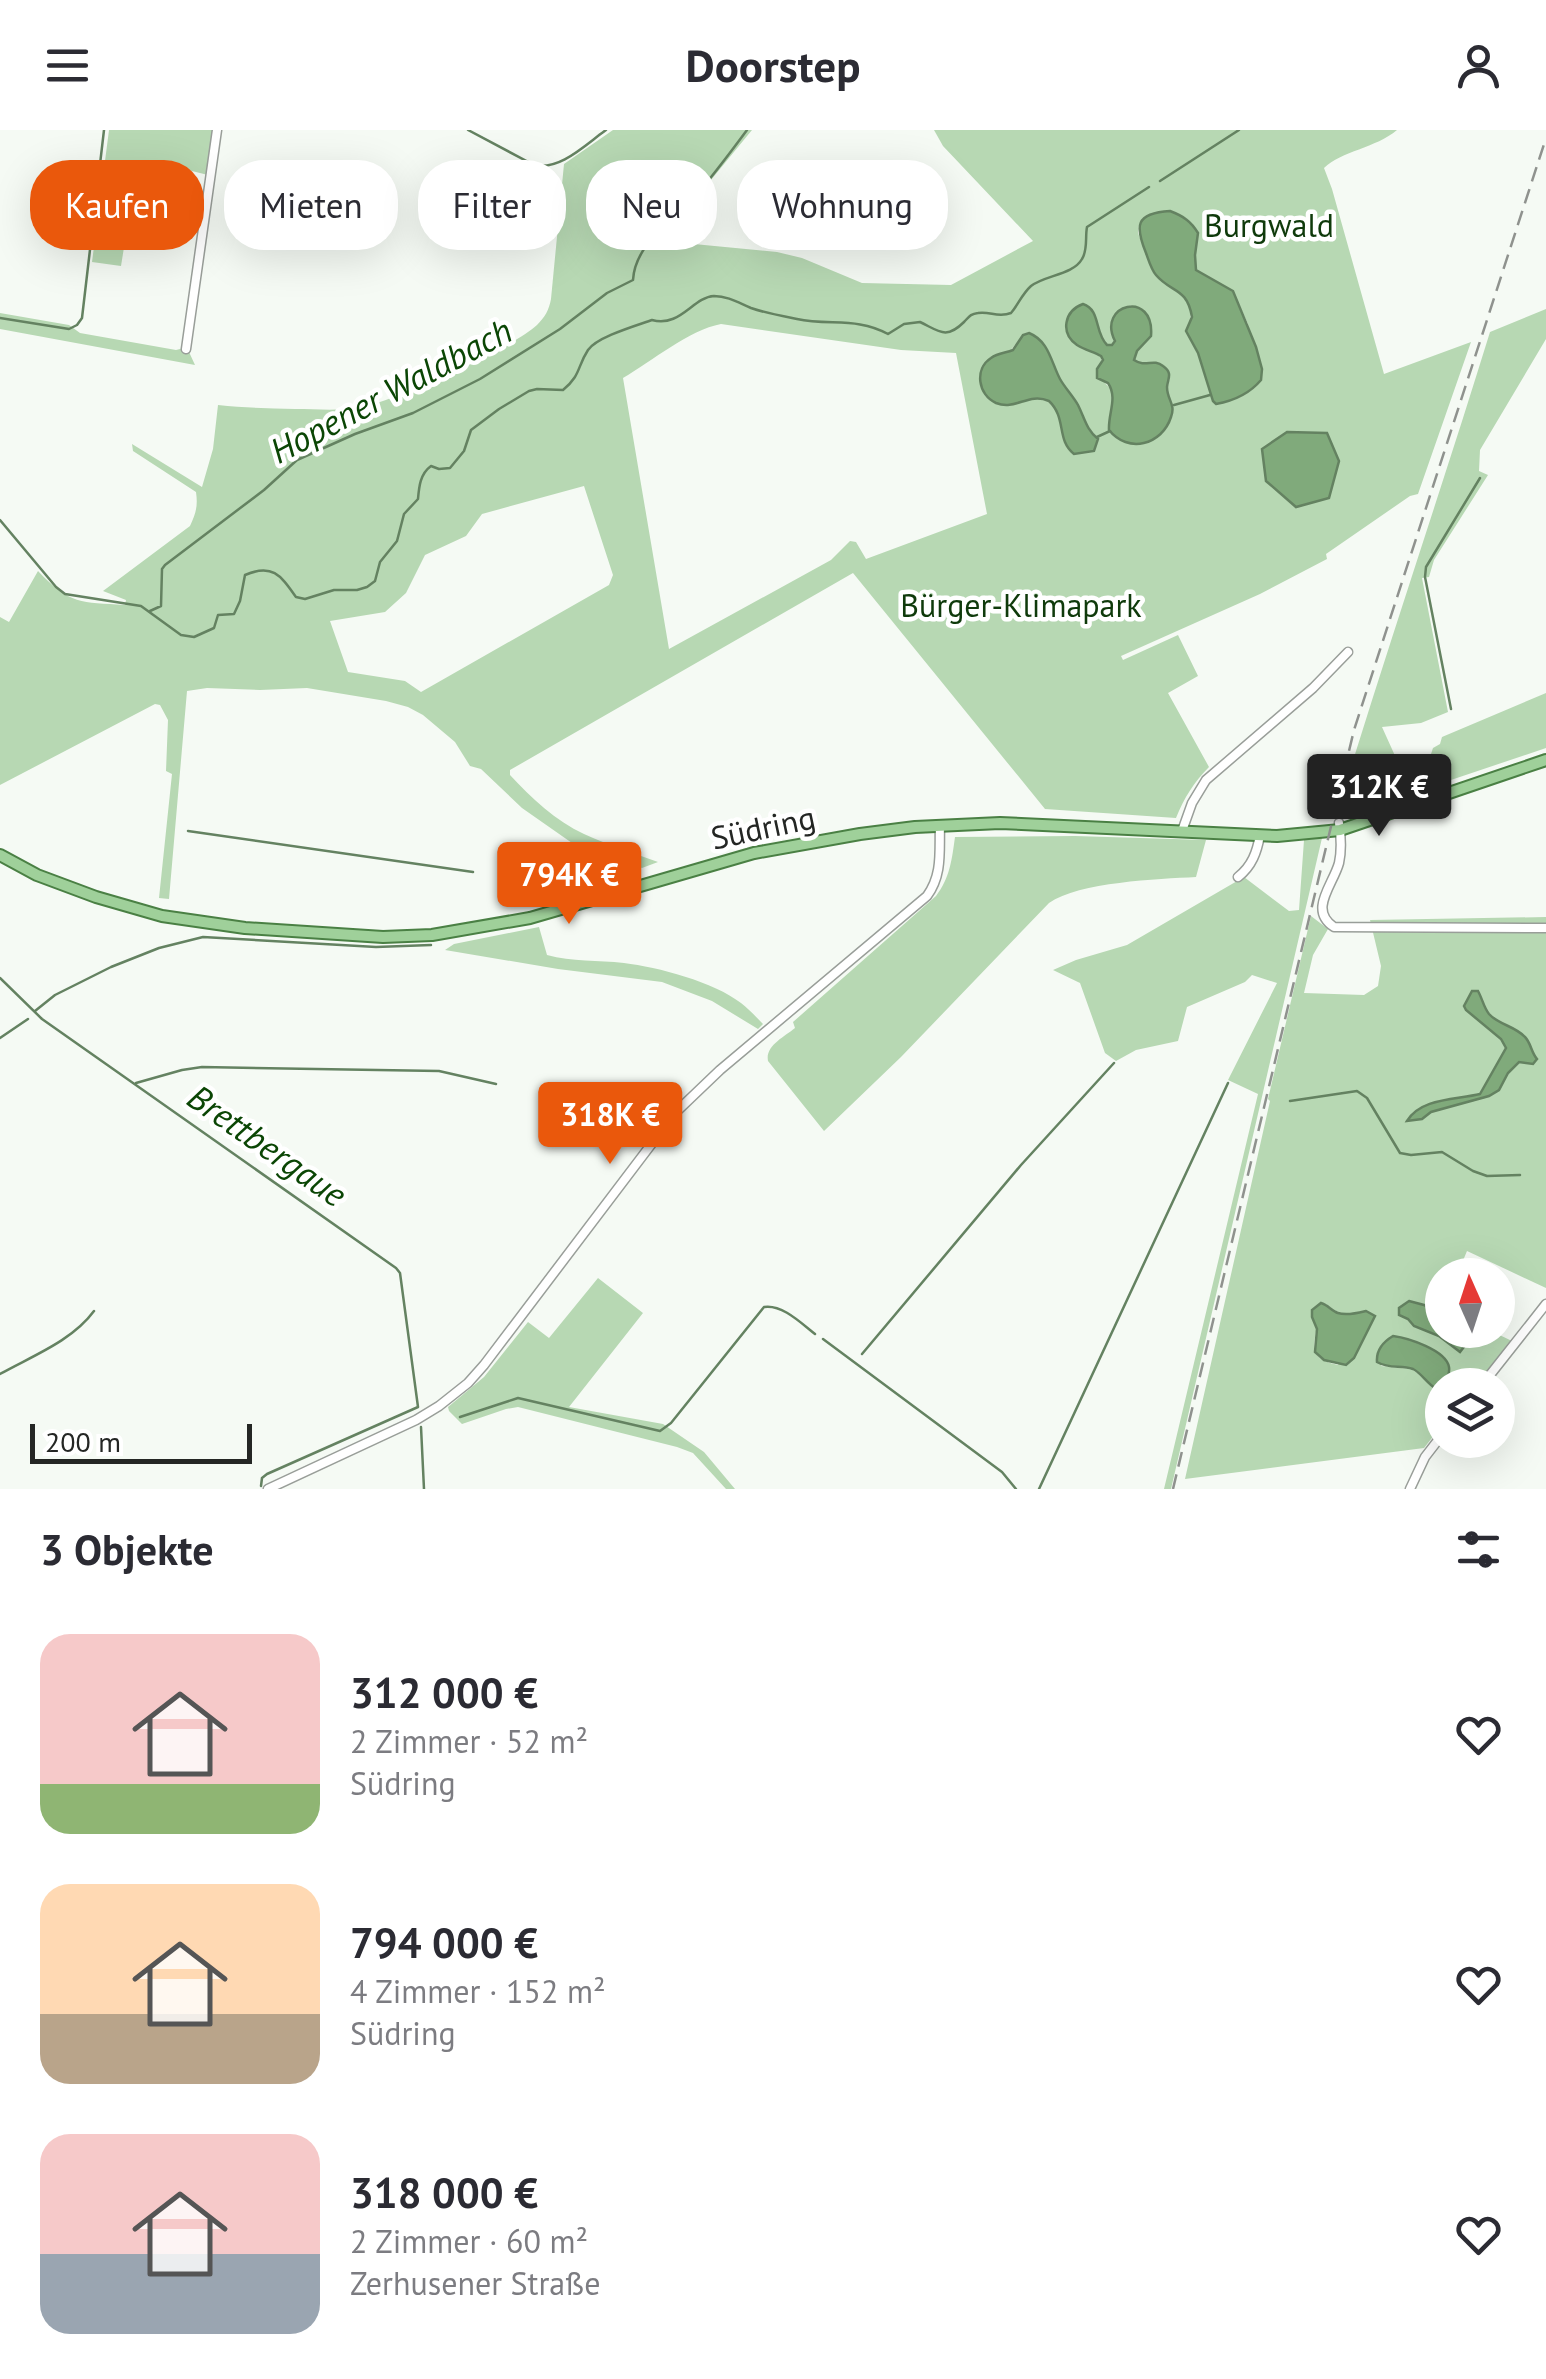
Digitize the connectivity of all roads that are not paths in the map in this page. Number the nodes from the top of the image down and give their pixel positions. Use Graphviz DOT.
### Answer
graph roads {
  1 [pos="217,130"];
  2 [pos="186,349"];
  3 [pos="1348,652"];
  4 [pos="1546,760"];
  5 [pos="940,825"];
  6 [pos="1340,826"];
  7 [pos="1182,831"];
  8 [pos="1260,835"];
  9 [pos="0,856"];
  10 [pos="1238,877"];
  11 [pos="1546,928"];
  12 [pos="1546,1304"];
  13 [pos="1495,1368"];
  14 [pos="1425,1457"];
  15 [pos="268,1489"];
  16 [pos="1410,1489"];
  1 -- 2 [label="street"];
  3 -- 7 [label="street"];
  4 -- 6 [label="main road, Südring"];
  5 -- 7 [label="main road, Südring"];
  5 -- 9 [label="main road, Südring"];
  5 -- 15 [label="street"];
  6 -- 8 [label="main road, Südring"];
  6 -- 11 [label="street"];
  7 -- 8 [label="main road, Südring"];
  8 -- 10 [label="street"];
  12 -- 13 [label="street"];
  14 -- 16 [label="street"];
}
